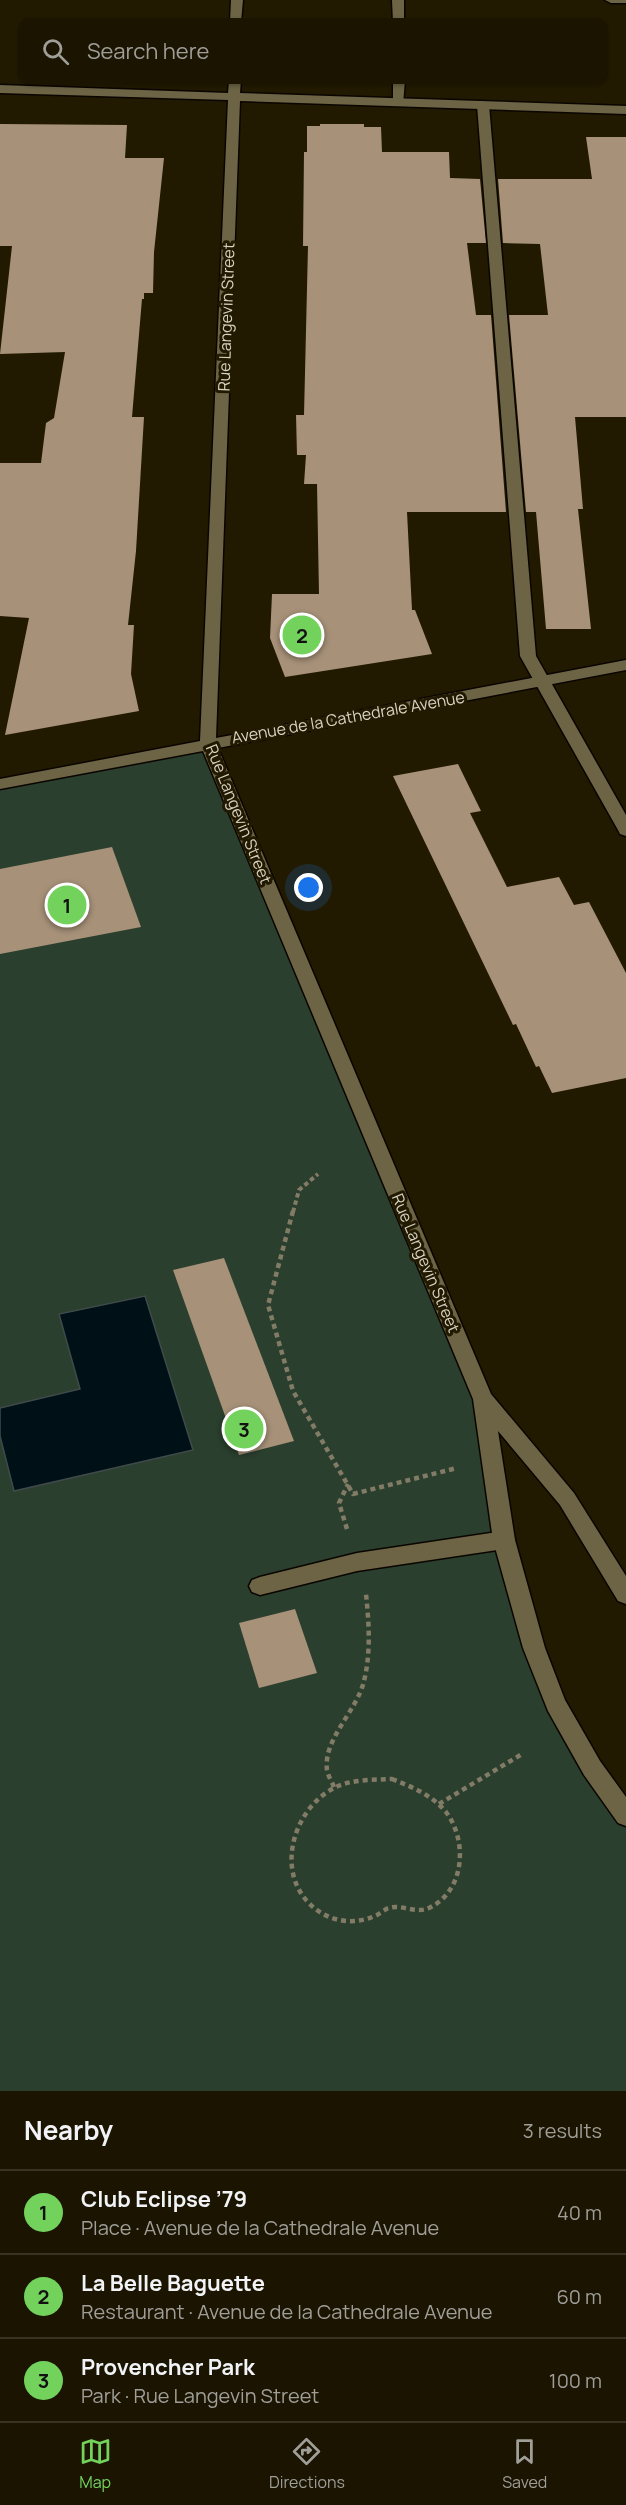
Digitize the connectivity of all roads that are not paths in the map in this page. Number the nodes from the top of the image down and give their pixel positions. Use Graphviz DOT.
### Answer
graph roads {
  1 [pos="237,0"];
  2 [pos="398,0"];
  3 [pos="611,0"];
  4 [pos="626,0"];
  5 [pos="236,18"];
  6 [pos="399,18"];
  7 [pos="235,84"];
  8 [pos="399,84"];
  9 [pos="0,89"];
  10 [pos="234,97"];
  11 [pos="399,102"];
  12 [pos="483,105"];
  13 [pos="626,110"];
  14 [pos="626,665"];
  15 [pos="542,682"];
  16 [pos="208,742"];
  17 [pos="0,784"];
  18 [pos="626,830"];
  19 [pos="483,1399"];
  20 [pos="504,1540"];
  21 [pos="260,1586"];
  22 [pos="626,1595"];
  23 [pos="626,1816"];
  1 -- 5 [label="street"];
  2 -- 6 [label="street"];
  3 -- 4 [label="street"];
  7 -- 10 [label="street, Rue Langevin Street"];
  8 -- 11 [label="street"];
  9 -- 10 [label="street"];
  10 -- 11 [label="street"];
  10 -- 16 [label="street, Rue Langevin Street"];
  11 -- 12 [label="street"];
  12 -- 13 [label="street"];
  12 -- 15 [label="street"];
  14 -- 15 [label="street, Avenue de la Cathedrale Avenue"];
  15 -- 16 [label="street, Avenue de la Cathedrale Avenue"];
  15 -- 18 [label="street"];
  16 -- 17 [label="street, Avenue de la Cathedrale Avenue"];
  16 -- 19 [label="street, Rue Langevin Street"];
  19 -- 20 [label="street, Rue Langevin Street"];
  19 -- 22 [label="street, Rue Langevin Street"];
  20 -- 21 [label="street"];
  20 -- 23 [label="street, Rue Langevin Street"];
}
